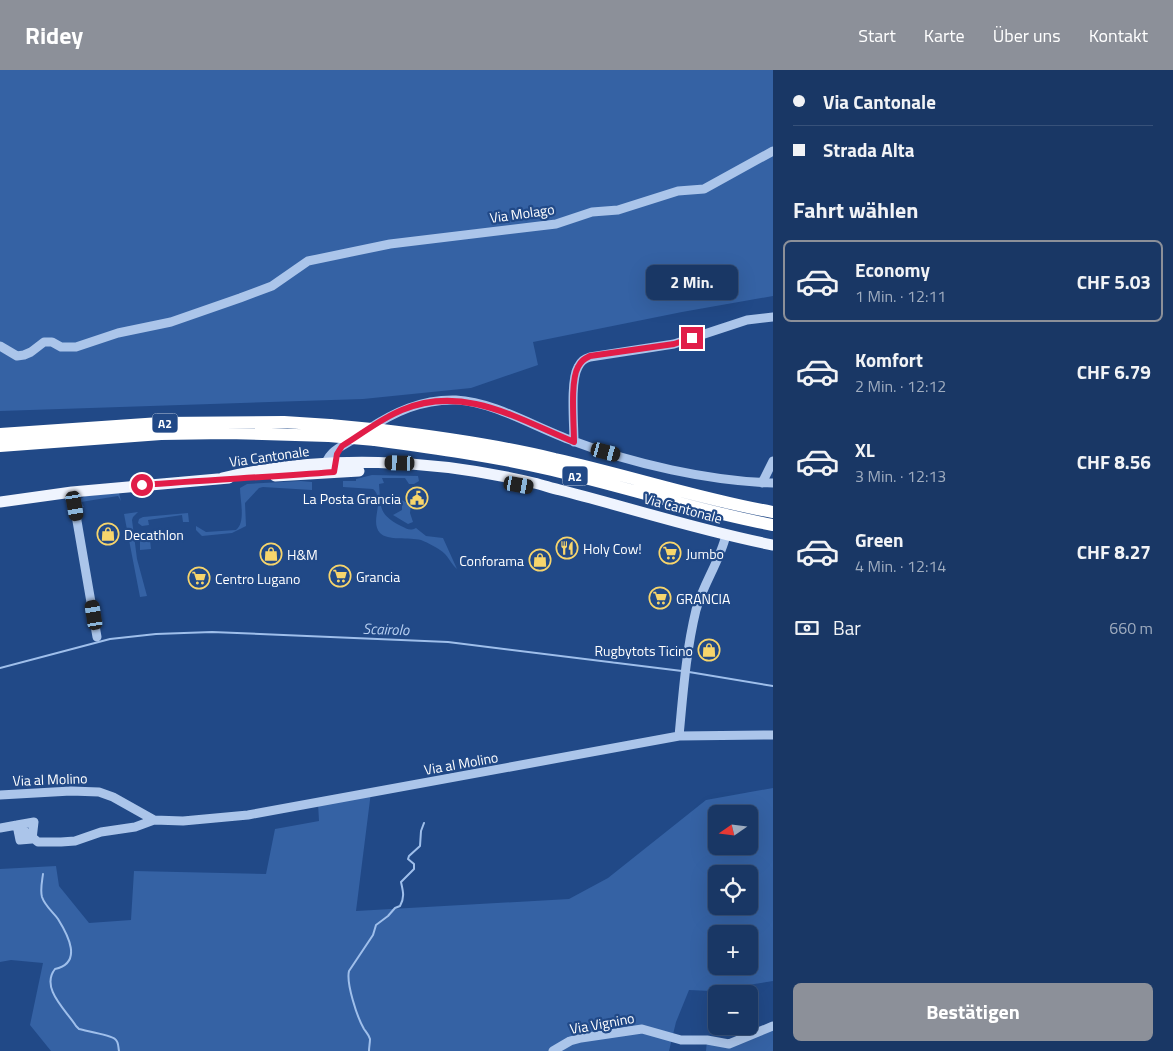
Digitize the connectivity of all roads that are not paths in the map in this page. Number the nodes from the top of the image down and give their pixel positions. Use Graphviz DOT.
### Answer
graph roads {
  1 [pos="773,151"];
  2 [pos="773,317"];
  3 [pos="0,346"];
  4 [pos="330,431"];
  5 [pos="0,434"];
  6 [pos="378,435"];
  7 [pos="574,442"];
  8 [pos="0,446"];
  9 [pos="773,461"];
  10 [pos="330,468"];
  11 [pos="762,483"];
  12 [pos="773,483"];
  13 [pos="72,492"];
  14 [pos="0,502"];
  15 [pos="773,512"];
  16 [pos="773,525"];
  17 [pos="726,535"];
  18 [pos="773,545"];
  19 [pos="98,636"];
  20 [pos="773,735"];
  21 [pos="679,736"];
  22 [pos="0,795"];
  23 [pos="154,820"];
  24 [pos="0,828"];
  25 [pos="773,1026"];
  26 [pos="553,1051"];
  1 -- 3 [label="street, Via Molago"];
  2 -- 7 [label="street"];
  4 -- 5 [label="highway, A2"];
  4 -- 6 [label="highway, A2, bridge"];
  4 -- 8 [label="highway, A2"];
  6 -- 15 [label="highway, A2"];
  6 -- 16 [label="highway, A2"];
  7 -- 10 [label="street"];
  7 -- 11 [label="street"];
  9 -- 11 [label="street"];
  10 -- 13 [label="main road, Via Cantonale"];
  10 -- 17 [label="main road, Via Cantonale"];
  11 -- 12 [label="street"];
  13 -- 14 [label="main road, Via Cantonale"];
  13 -- 19 [label="street"];
  17 -- 18 [label="main road, Via Cantonale"];
  17 -- 21 [label="street"];
  20 -- 21 [label="street, Via al Molino"];
  21 -- 23 [label="street, Via al Molino"];
  22 -- 23 [label="street, Via al Molino"];
  23 -- 24 [label="street, Via al Molino"];
  25 -- 26 [label="street, Via Vignino"];
}
